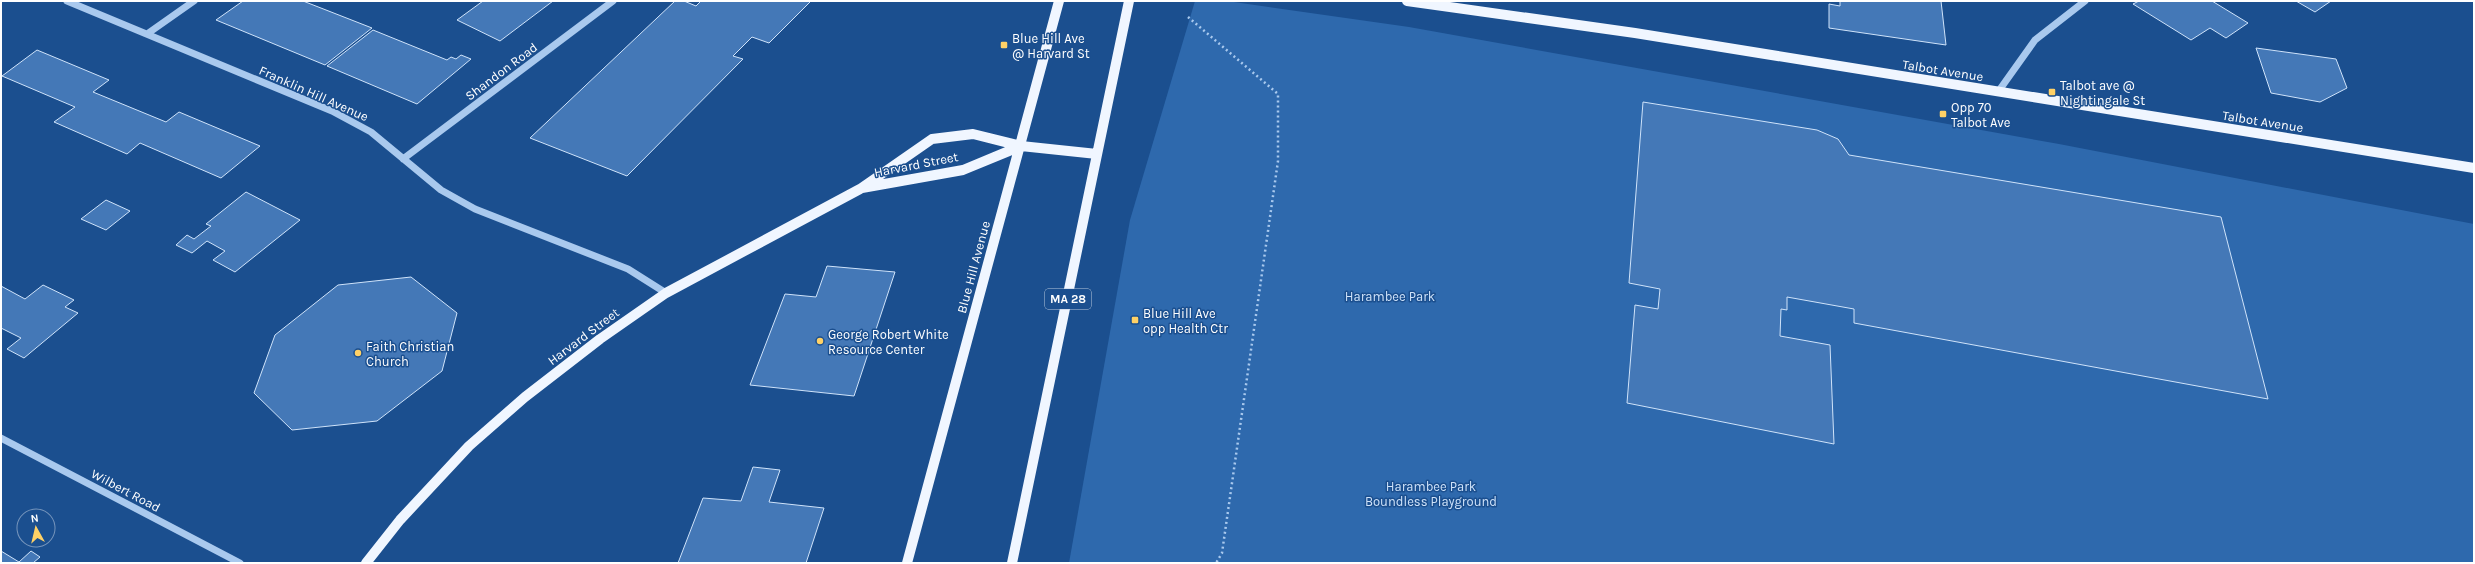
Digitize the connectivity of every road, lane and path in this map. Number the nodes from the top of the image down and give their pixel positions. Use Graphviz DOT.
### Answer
graph roads {
  1 [pos="67,1"];
  2 [pos="194,1"];
  3 [pos="613,1"];
  4 [pos="1059,1"];
  5 [pos="1129,1"];
  6 [pos="1407,1"];
  7 [pos="2085,1"];
  8 [pos="1188,17"];
  9 [pos="147,34"];
  10 [pos="1998,92"];
  11 [pos="1020,146"];
  12 [pos="1097,154"];
  13 [pos="403,159"];
  14 [pos="2474,168"];
  15 [pos="860,189"];
  16 [pos="666,294"];
  17 [pos="1,438"];
  18 [pos="240,563"];
  19 [pos="366,563"];
  20 [pos="907,563"];
  21 [pos="1012,563"];
  22 [pos="1216,563"];
  1 -- 9 [label="street, Franklin Hill Avenue"];
  2 -- 9 [label="street"];
  3 -- 13 [label="street, Shandon Road"];
  4 -- 11 [label="main road, Blue Hill Avenue"];
  5 -- 12 [label="main road, MA 28"];
  6 -- 10 [label="main road, Talbot Avenue"];
  7 -- 10 [label="street"];
  8 -- 22 [label="path"];
  9 -- 13 [label="street, Franklin Hill Avenue"];
  10 -- 14 [label="main road, Talbot Avenue"];
  11 -- 12 [label="main road, Harvard Street"];
  11 -- 15 [label="main road, Harvard Street"];
  11 -- 15 [label="main road, Harvard Street"];
  11 -- 20 [label="main road, Blue Hill Avenue"];
  12 -- 21 [label="main road, MA 28"];
  13 -- 16 [label="street, Franklin Hill Avenue"];
  15 -- 16 [label="main road, Harvard Street"];
  16 -- 19 [label="main road, Harvard Street"];
  17 -- 18 [label="street, Wilbert Road"];
}
